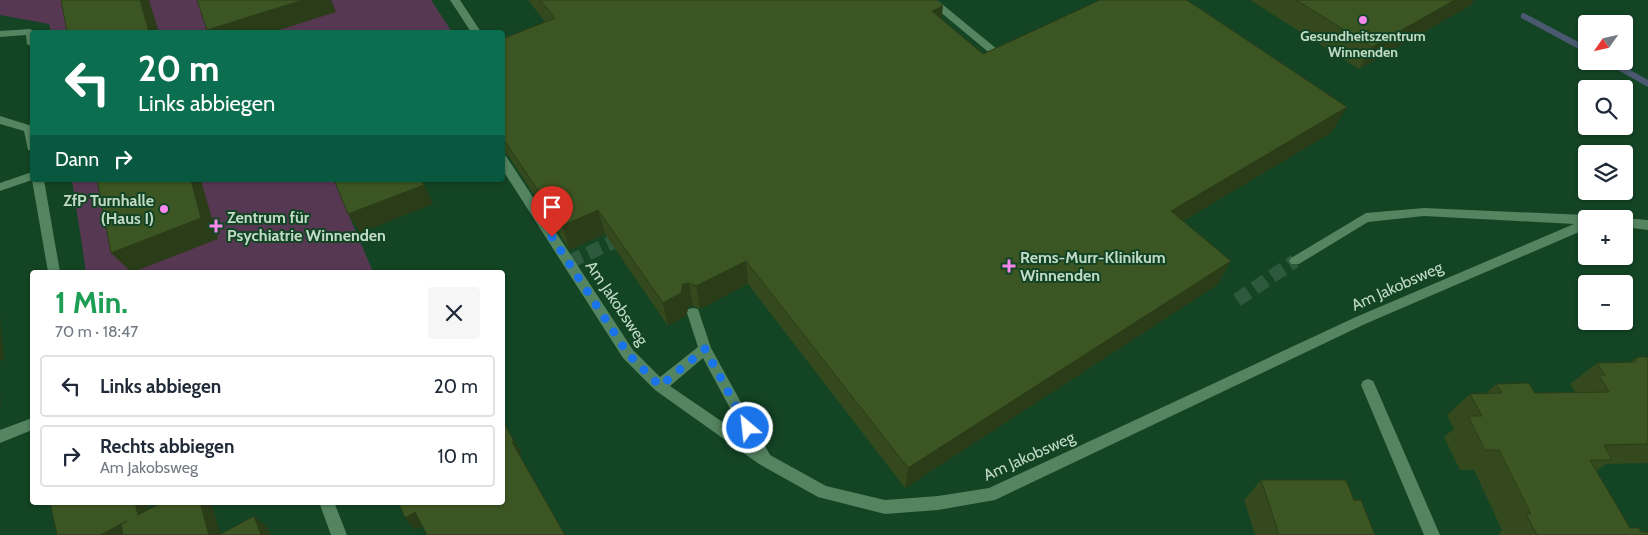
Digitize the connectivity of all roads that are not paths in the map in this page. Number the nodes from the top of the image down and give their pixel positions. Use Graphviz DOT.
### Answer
graph roads {
  1 [pos="455,0"];
  2 [pos="931,0"];
  3 [pos="475,30"];
  4 [pos="30,32"];
  5 [pos="0,34"];
  6 [pos="1013,45"];
  7 [pos="0,120"];
  8 [pos="30,127"];
  9 [pos="505,164"];
  10 [pos="30,177"];
  11 [pos="38,182"];
  12 [pos="0,187"];
  13 [pos="1578,220"];
  14 [pos="1633,223"];
  15 [pos="1648,224"];
  16 [pos="1578,227"];
  17 [pos="1294,262"];
  18 [pos="54,270"];
  19 [pos="693,312"];
  20 [pos="705,349"];
  21 [pos="1368,385"];
  22 [pos="660,386"];
  23 [pos="30,425"];
  24 [pos="0,438"];
  25 [pos="764,459"];
  26 [pos="327,505"];
  27 [pos="339,535"];
  28 [pos="1432,535"];
  1 -- 3 [label="street"];
  2 -- 6 [label="street"];
  4 -- 5 [label="street"];
  7 -- 8 [label="street"];
  9 -- 22 [label="street, Am Jakobsweg"];
  10 -- 12 [label="street"];
  11 -- 18 [label="street"];
  13 -- 17 [label="street"];
  14 -- 15 [label="street"];
  16 -- 25 [label="street, Am Jakobsweg"];
  19 -- 20 [label="street"];
  20 -- 22 [label="street"];
  20 -- 25 [label="street"];
  21 -- 28 [label="street"];
  22 -- 25 [label="street, Am Jakobsweg"];
  23 -- 24 [label="street"];
  26 -- 27 [label="street"];
}
